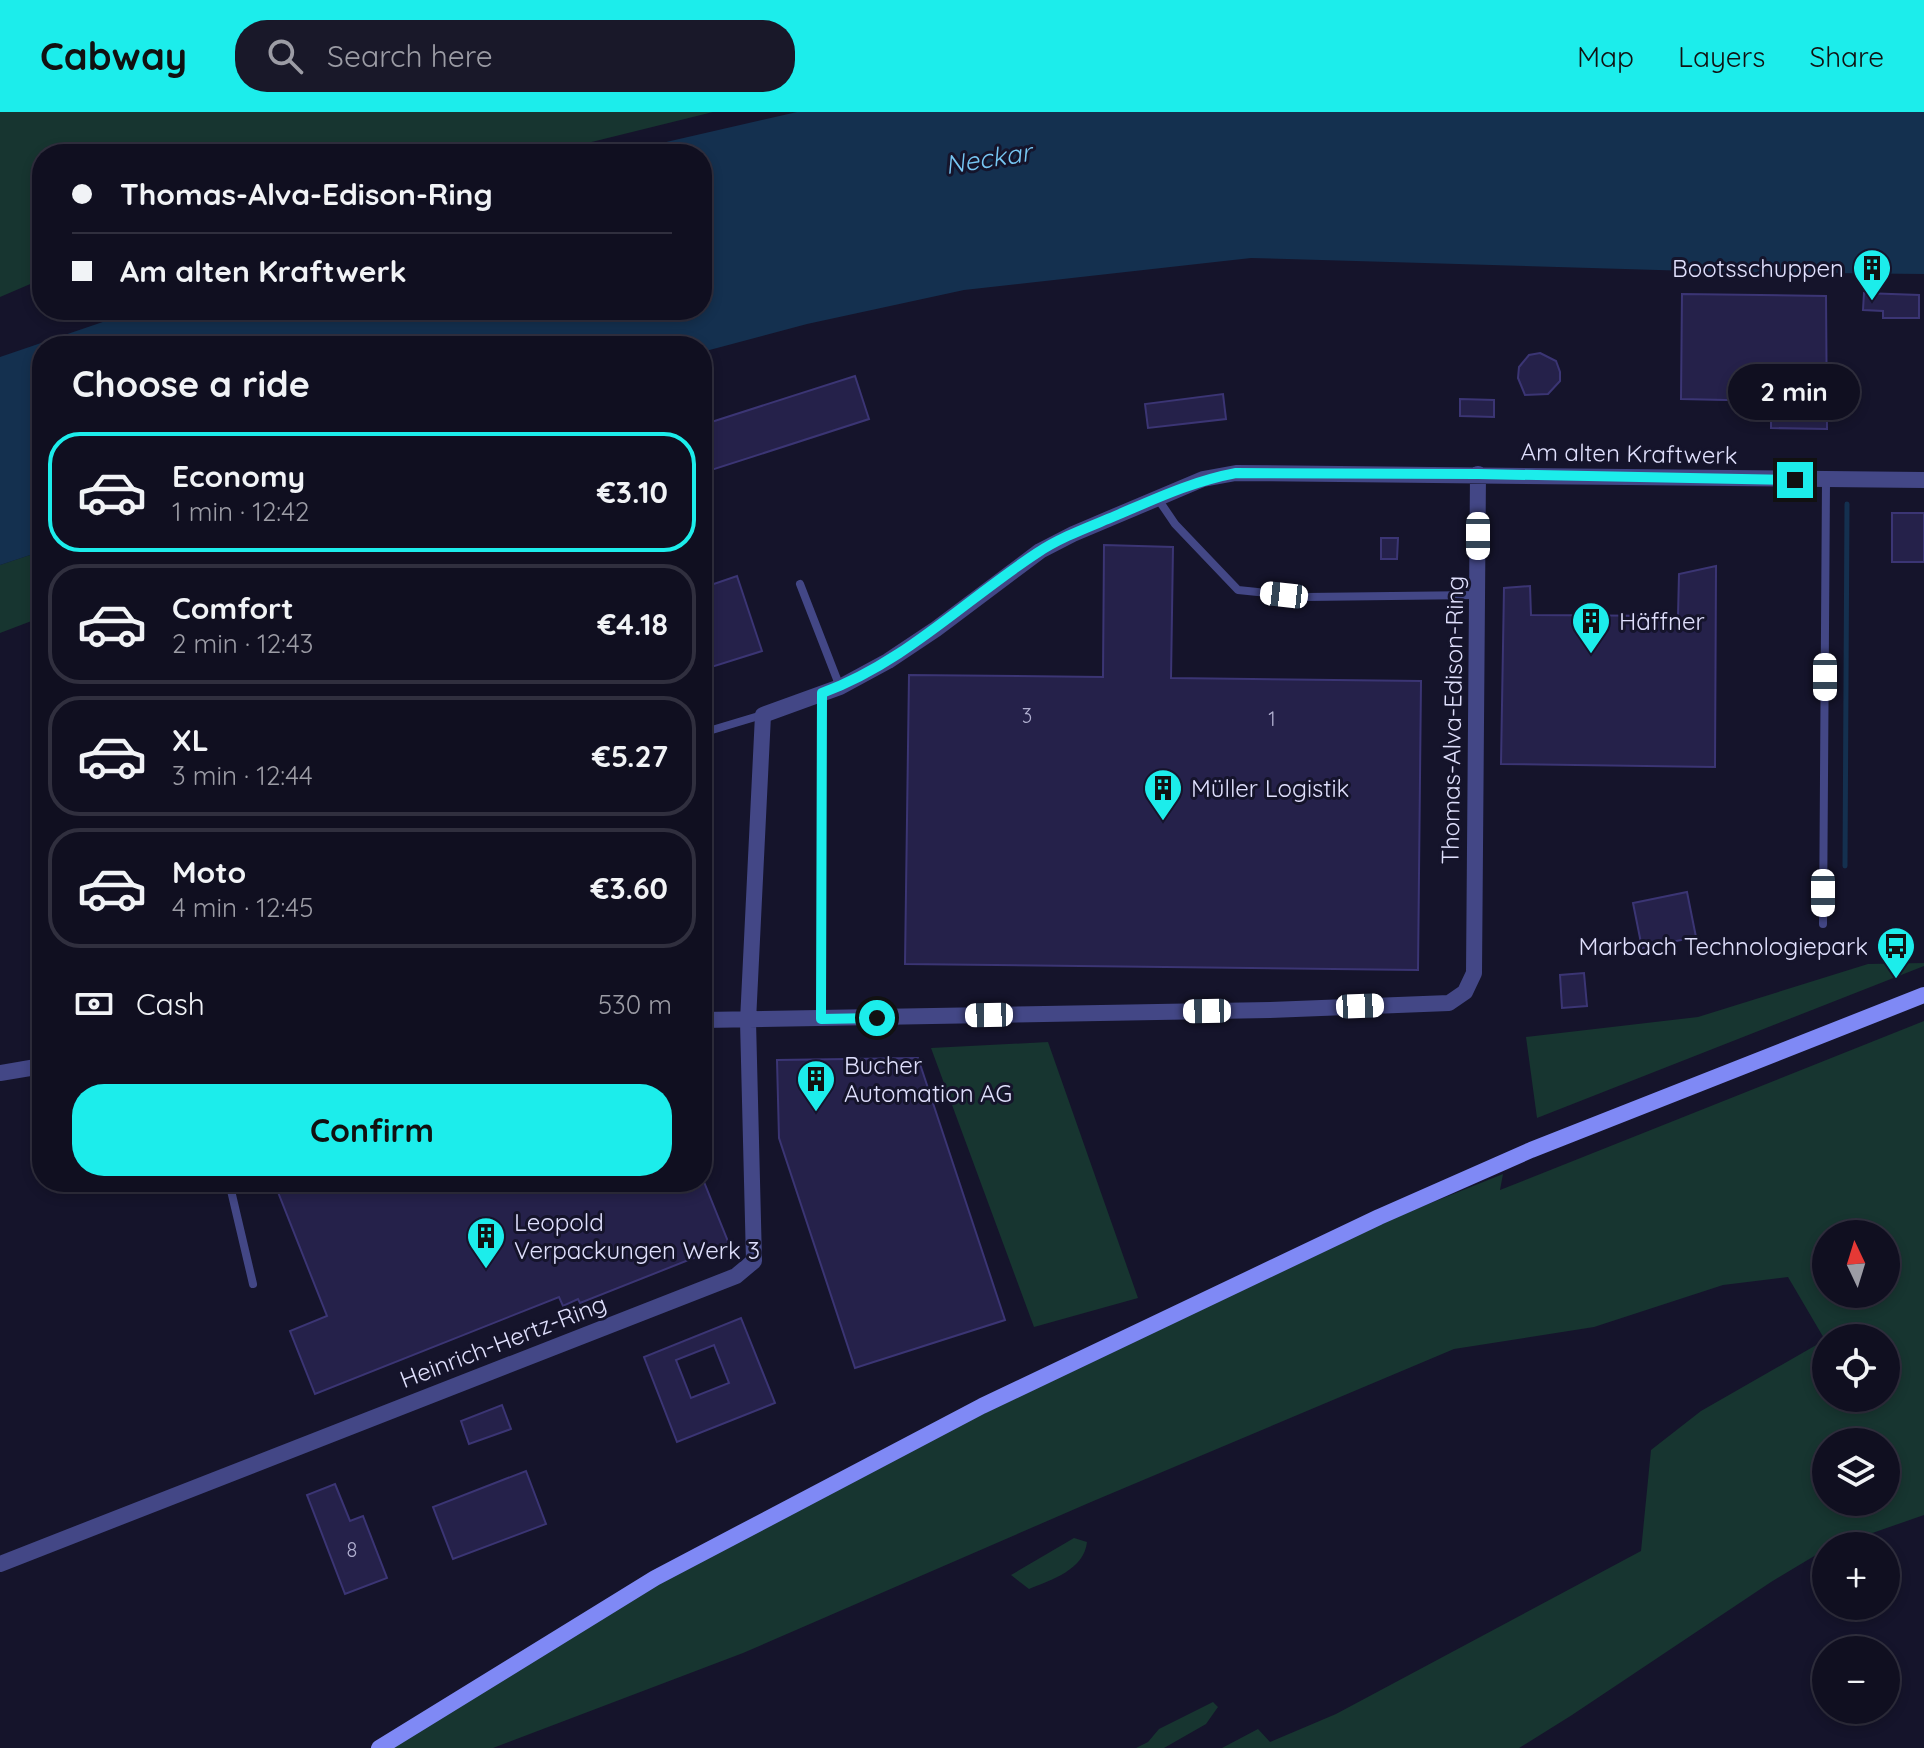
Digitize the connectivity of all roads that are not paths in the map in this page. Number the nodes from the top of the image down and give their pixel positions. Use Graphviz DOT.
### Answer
graph roads {
  1 [pos="1478,474"];
  2 [pos="1924,480"];
  3 [pos="1826,481"];
  4 [pos="1157,498"];
  5 [pos="800,584"];
  6 [pos="1478,595"];
  7 [pos="840,687"];
  8 [pos="822,693"];
  9 [pos="763,715"];
  10 [pos="712,730"];
  11 [pos="1823,924"];
  12 [pos="1924,995"];
  13 [pos="821,1019"];
  14 [pos="712,1020"];
  15 [pos="748,1021"];
  16 [pos="32,1068"];
  17 [pos="0,1073"];
  18 [pos="231,1192"];
  19 [pos="253,1284"];
  20 [pos="0,1564"];
  21 [pos="379,1748"];
  1 -- 3 [label="street, Am alten Kraftwerk"];
  1 -- 4 [label="street"];
  1 -- 6 [label="street, Thomas-Alva-Edison-Ring"];
  2 -- 3 [label="street, Am alten Kraftwerk"];
  3 -- 11 [label="lane"];
  4 -- 6 [label="lane"];
  4 -- 7 [label="street"];
  5 -- 7 [label="lane"];
  6 -- 13 [label="street, Thomas-Alva-Edison-Ring"];
  7 -- 8 [label="street"];
  8 -- 9 [label="street"];
  8 -- 13 [label="lane"];
  9 -- 10 [label="lane"];
  9 -- 15 [label="street"];
  12 -- 21 [label="main road"];
  13 -- 15 [label="street, Thomas-Alva-Edison-Ring"];
  14 -- 15 [label="street"];
  15 -- 20 [label="street, Heinrich-Hertz-Ring"];
  16 -- 17 [label="street"];
  18 -- 19 [label="lane"];
}
